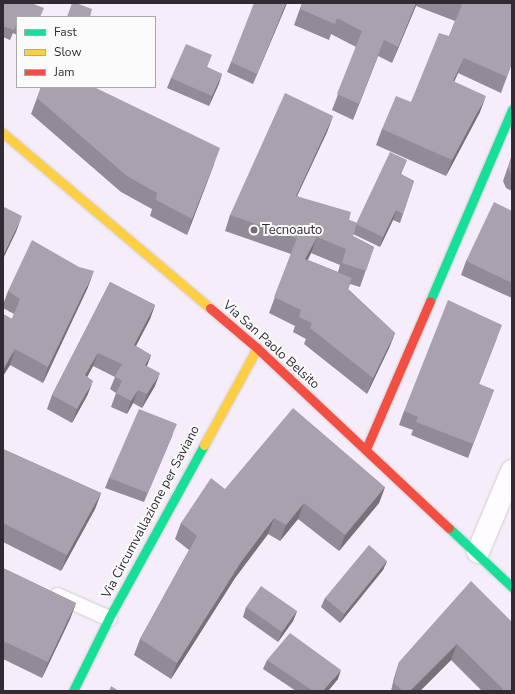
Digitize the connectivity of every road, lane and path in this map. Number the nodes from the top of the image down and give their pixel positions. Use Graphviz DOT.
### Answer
graph roads {
  1 [pos="512,110"];
  2 [pos="3,133"];
  3 [pos="257,348"];
  4 [pos="366,449"];
  5 [pos="512,471"];
  6 [pos="478,552"];
  7 [pos="512,586"];
  8 [pos="45,589"];
  9 [pos="109,618"];
  10 [pos="73,691"];
  1 -- 4 [label="main road"];
  2 -- 3 [label="main road, Via San Paolo Belsito"];
  3 -- 4 [label="main road, Via San Paolo Belsito"];
  3 -- 9 [label="main road, Via Circumvallazione per Saviano"];
  4 -- 6 [label="main road, Via San Paolo Belsito"];
  5 -- 6 [label="street"];
  6 -- 7 [label="main road, Via San Paolo Belsito"];
  8 -- 9 [label="lane"];
  9 -- 10 [label="main road, Via Circumvallazione per Saviano"];
}
